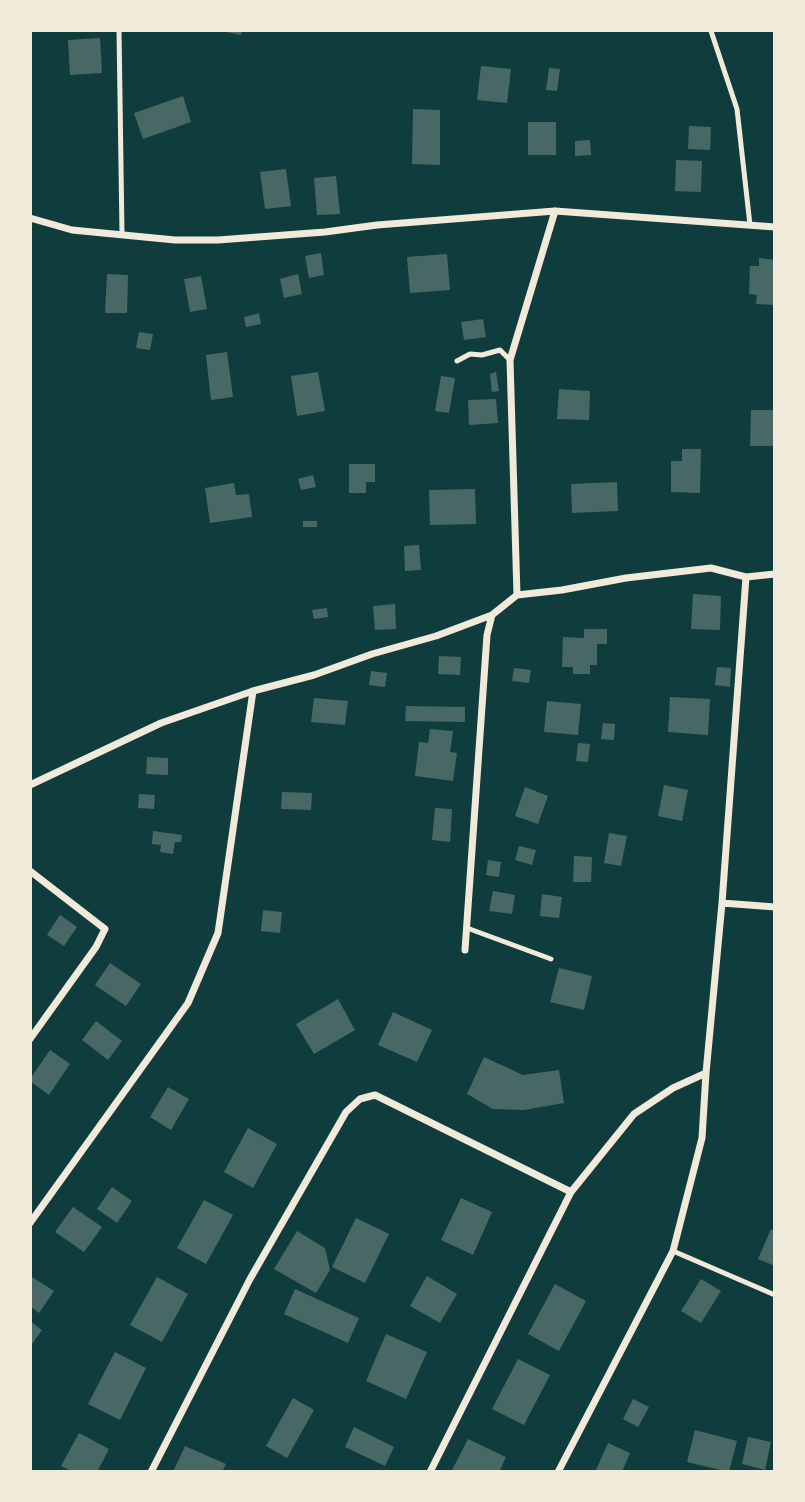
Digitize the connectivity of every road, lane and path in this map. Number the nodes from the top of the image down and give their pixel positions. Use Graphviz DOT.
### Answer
graph roads {
  1 [pos="119,30"];
  2 [pos="710,31"];
  3 [pos="555,211"];
  4 [pos="30,218"];
  5 [pos="750,225"];
  6 [pos="775,227"];
  7 [pos="122,234"];
  8 [pos="510,360"];
  9 [pos="457,361"];
  10 [pos="775,574"];
  11 [pos="746,577"];
  12 [pos="517,595"];
  13 [pos="492,615"];
  14 [pos="253,691"];
  15 [pos="30,785"];
  16 [pos="30,871"];
  17 [pos="722,903"];
  18 [pos="775,907"];
  19 [pos="467,928"];
  20 [pos="465,950"];
  21 [pos="551,959"];
  22 [pos="30,1039"];
  23 [pos="706,1073"];
  24 [pos="571,1192"];
  25 [pos="30,1223"];
  26 [pos="673,1251"];
  27 [pos="775,1295"];
  28 [pos="151,1472"];
  29 [pos="430,1472"];
  30 [pos="558,1472"];
  1 -- 7 [label="lane"];
  2 -- 5 [label="lane"];
  3 -- 5 [label="street"];
  3 -- 7 [label="street"];
  3 -- 8 [label="street"];
  4 -- 7 [label="street"];
  5 -- 6 [label="street"];
  8 -- 9 [label="lane"];
  8 -- 12 [label="street"];
  10 -- 11 [label="street"];
  11 -- 12 [label="street"];
  11 -- 17 [label="street"];
  12 -- 13 [label="street"];
  13 -- 14 [label="street"];
  13 -- 19 [label="street"];
  14 -- 15 [label="street"];
  14 -- 25 [label="street"];
  16 -- 22 [label="street"];
  17 -- 18 [label="street"];
  17 -- 23 [label="street"];
  19 -- 20 [label="street"];
  19 -- 21 [label="lane"];
  23 -- 24 [label="street"];
  23 -- 26 [label="street"];
  24 -- 28 [label="street"];
  24 -- 29 [label="street"];
  26 -- 27 [label="lane"];
  26 -- 30 [label="street"];
}
